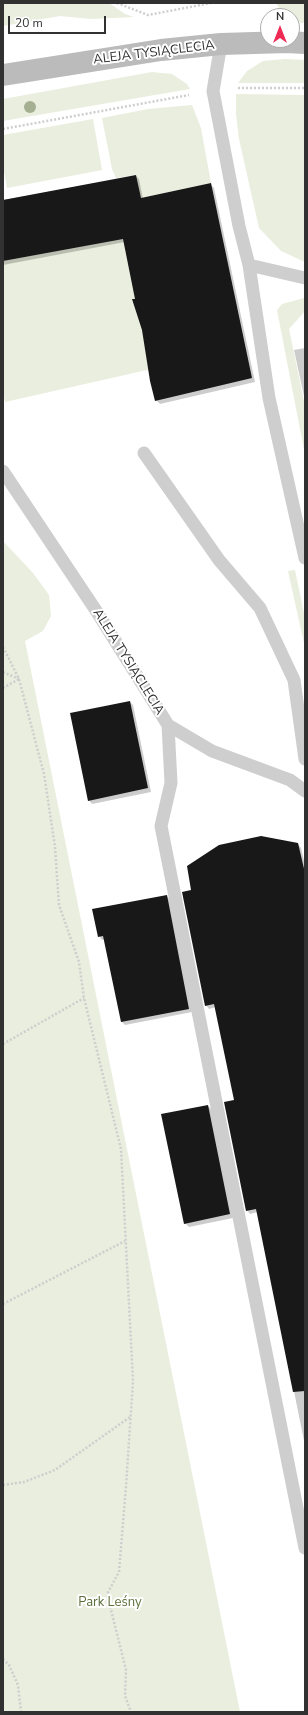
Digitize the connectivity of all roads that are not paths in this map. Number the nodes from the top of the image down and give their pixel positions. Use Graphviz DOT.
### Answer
graph roads {
  1 [pos="305,43"];
  2 [pos="221,44"];
  3 [pos="3,75"];
  4 [pos="249,265"];
  5 [pos="305,278"];
  6 [pos="144,453"];
  7 [pos="3,471"];
  8 [pos="305,558"];
  9 [pos="168,725"];
  10 [pos="305,760"];
  11 [pos="305,791"];
  12 [pos="305,1548"];
  1 -- 2 [label="street, ALEJA TYSIĄCLECIA"];
  2 -- 3 [label="street, ALEJA TYSIĄCLECIA"];
  2 -- 4 [label="lane"];
  4 -- 5 [label="lane"];
  4 -- 8 [label="lane"];
  6 -- 10 [label="lane"];
  7 -- 9 [label="lane, ALEJA TYSIĄCLECIA"];
  9 -- 11 [label="lane, ALEJA TYSIĄCLECIA"];
  9 -- 12 [label="lane"];
}
